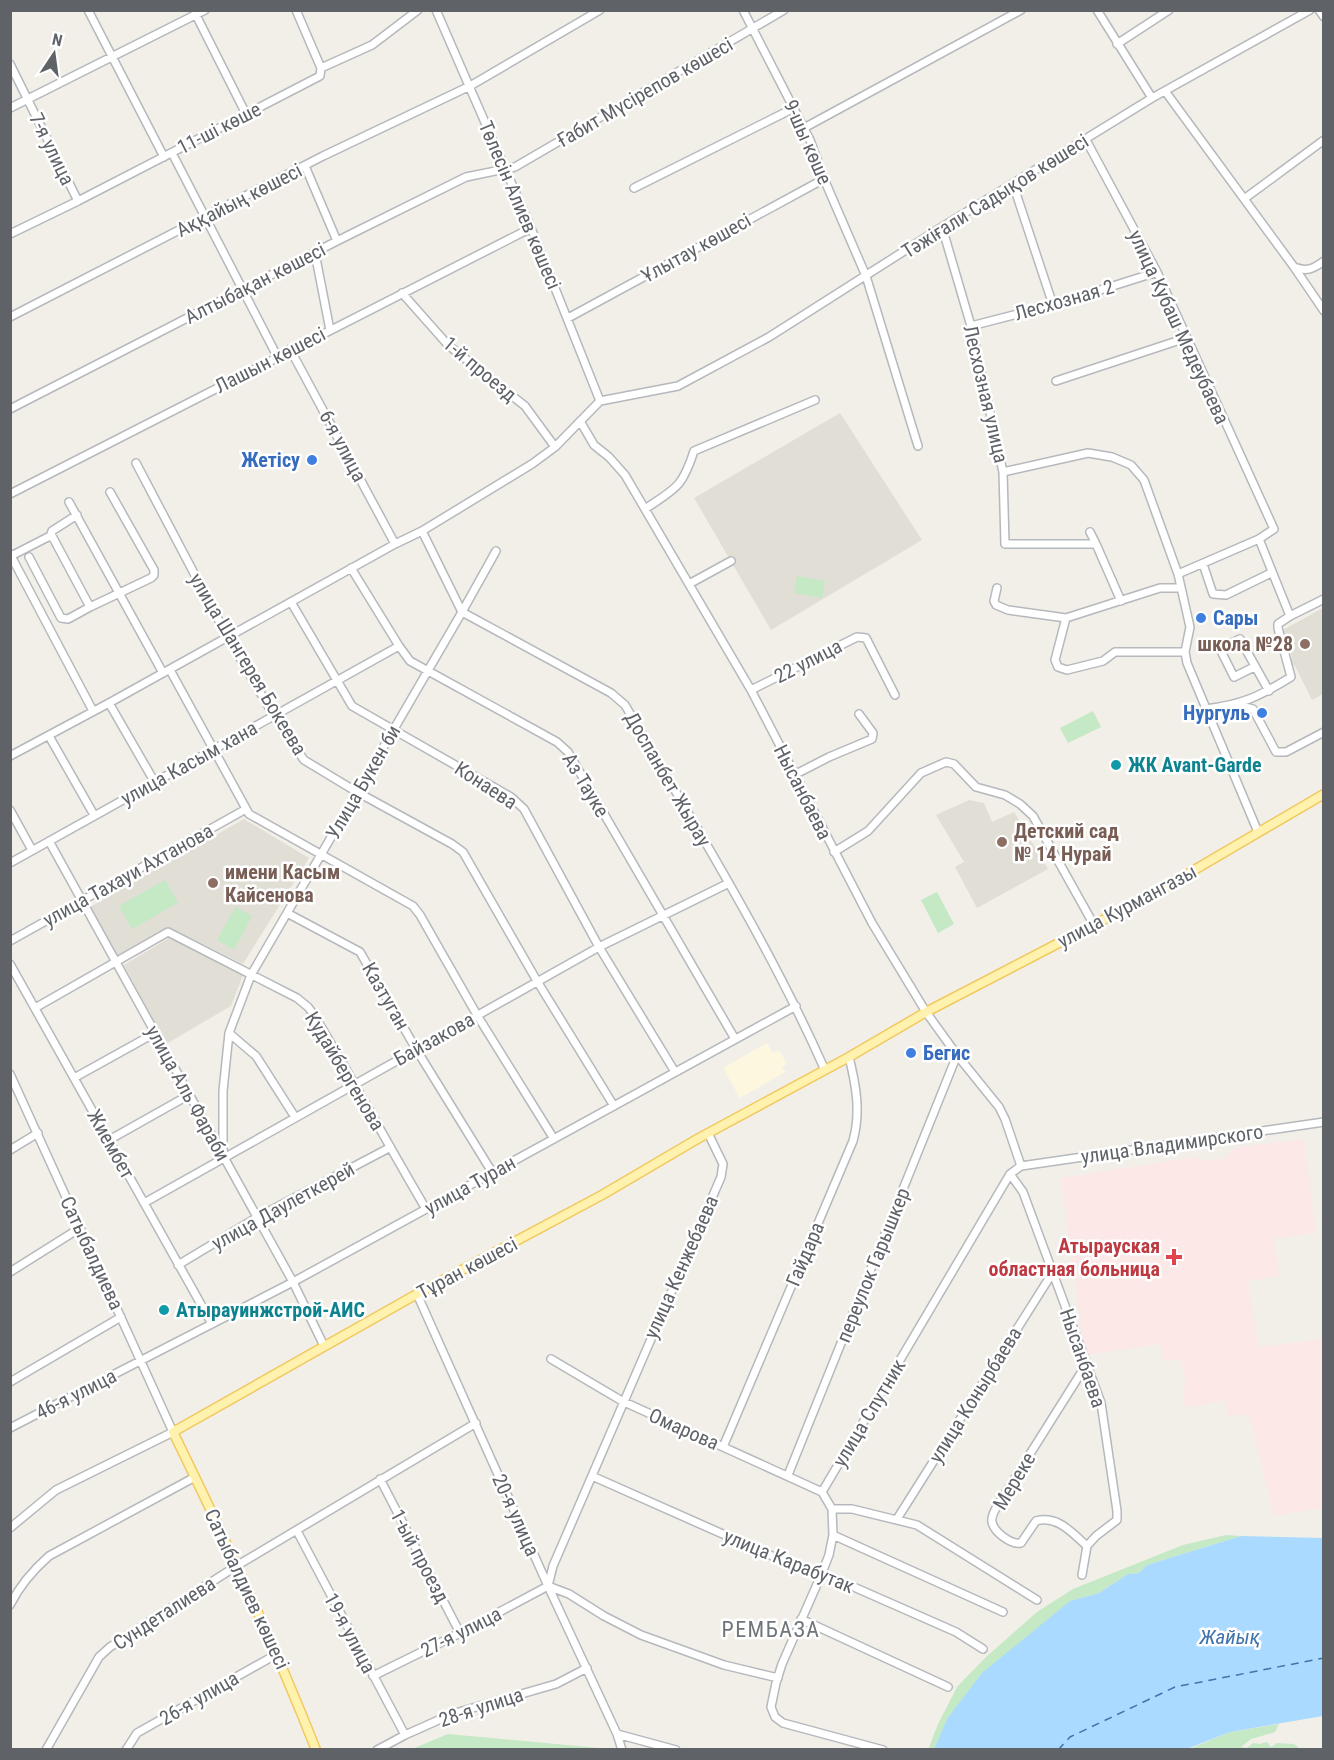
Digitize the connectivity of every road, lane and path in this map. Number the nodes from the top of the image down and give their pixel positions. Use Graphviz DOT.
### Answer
graph roads {
  1 [pos="88,10"];
  2 [pos="206,10"];
  3 [pos="296,10"];
  4 [pos="418,10"];
  5 [pos="436,10"];
  6 [pos="600,10"];
  7 [pos="743,10"];
  8 [pos="784,10"];
  9 [pos="1021,10"];
  10 [pos="1097,10"];
  11 [pos="1169,10"];
  12 [pos="1310,10"];
  13 [pos="1319,10"];
  14 [pos="195,13"];
  15 [pos="1323,16"];
  16 [pos="753,29"];
  17 [pos="1117,44"];
  18 [pos="113,57"];
  19 [pos="10,64"];
  20 [pos="321,68"];
  21 [pos="470,86"];
  22 [pos="1165,91"];
  23 [pos="1152,98"];
  24 [pos="28,100"];
  25 [pos="10,108"];
  26 [pos="794,108"];
  27 [pos="246,114"];
  28 [pos="804,128"];
  29 [pos="1086,140"];
  30 [pos="1323,140"];
  31 [pos="172,153"];
  32 [pos="164,157"];
  33 [pos="305,166"];
  34 [pos="504,169"];
  35 [pos="824,178"];
  36 [pos="1013,184"];
  37 [pos="634,188"];
  38 [pos="1244,200"];
  39 [pos="78,201"];
  40 [pos="205,218"];
  41 [pos="942,227"];
  42 [pos="531,228"];
  43 [pos="10,234"];
  44 [pos="338,241"];
  45 [pos="315,253"];
  46 [pos="1323,261"];
  47 [pos="1294,267"];
  48 [pos="1157,272"];
  49 [pos="866,276"];
  50 [pos="242,291"];
  51 [pos="402,293"];
  52 [pos="1053,305"];
  53 [pos="1323,312"];
  54 [pos="10,317"];
  55 [pos="568,318"];
  56 [pos="971,326"];
  57 [pos="330,330"];
  58 [pos="1186,338"];
  59 [pos="290,349"];
  60 [pos="277,356"];
  61 [pos="1056,381"];
  62 [pos="814,400"];
  63 [pos="600,401"];
  64 [pos="10,409"];
  65 [pos="580,421"];
  66 [pos="918,446"];
  67 [pos="555,447"];
  68 [pos="136,463"];
  69 [pos="1003,472"];
  70 [pos="110,492"];
  71 [pos="10,494"];
  72 [pos="69,502"];
  73 [pos="645,509"];
  74 [pos="77,515"];
  75 [pos="422,531"];
  76 [pos="1090,532"];
  77 [pos="52,537"];
  78 [pos="1259,539"];
  79 [pos="395,544"];
  80 [pos="1096,544"];
  81 [pos="496,551"];
  82 [pos="11,555"];
  83 [pos="28,557"];
  84 [pos="731,561"];
  85 [pos="1203,564"];
  86 [pos="351,568"];
  87 [pos="1271,573"];
  88 [pos="1178,574"];
  89 [pos="689,584"];
  90 [pos="997,588"];
  91 [pos="1180,588"];
  92 [pos="119,593"];
  93 [pos="1323,599"];
  94 [pos="1120,601"];
  95 [pos="291,602"];
  96 [pos="90,608"];
  97 [pos="462,612"];
  98 [pos="1290,616"];
  99 [pos="1066,618"];
  100 [pos="227,636"];
  101 [pos="399,646"];
  102 [pos="1185,652"];
  103 [pos="1254,667"];
  104 [pos="167,671"];
  105 [pos="428,672"];
  106 [pos="337,680"];
  107 [pos="751,690"];
  108 [pos="1269,691"];
  109 [pos="895,695"];
  110 [pos="109,704"];
  111 [pos="1237,705"];
  112 [pos="1205,709"];
  113 [pos="93,711"];
  114 [pos="859,714"];
  115 [pos="274,716"];
  116 [pos="394,729"];
  117 [pos="1323,732"];
  118 [pos="49,736"];
  119 [pos="213,748"];
  120 [pos="12,752"];
  121 [pos="794,775"];
  122 [pos="154,781"];
  123 [pos="357,792"];
  124 [pos="1323,794"];
  125 [pos="246,809"];
  126 [pos="10,810"];
  127 [pos="94,815"];
  128 [pos="1258,832"];
  129 [pos="49,841"];
  130 [pos="32,850"];
  131 [pos="834,852"];
  132 [pos="321,855"];
  133 [pos="10,863"];
  134 [pos="729,883"];
  135 [pos="82,900"];
  136 [pos="287,914"];
  137 [pos="663,916"];
  138 [pos="1094,925"];
  139 [pos="10,941"];
  140 [pos="599,947"];
  141 [pos="116,961"];
  142 [pos="10,964"];
  143 [pos="250,975"];
  144 [pos="537,981"];
  145 [pos="796,1006"];
  146 [pos="35,1008"];
  147 [pos="926,1012"];
  148 [pos="477,1015"];
  149 [pos="155,1033"];
  150 [pos="230,1033"];
  151 [pos="735,1039"];
  152 [pos="416,1049"];
  153 [pos="957,1055"];
  154 [pos="849,1057"];
  155 [pos="824,1068"];
  156 [pos="675,1072"];
  157 [pos="10,1074"];
  158 [pos="74,1078"];
  159 [pos="355,1083"];
  160 [pos="189,1095"];
  161 [pos="614,1106"];
  162 [pos="295,1117"];
  163 [pos="1323,1122"];
  164 [pos="38,1133"];
  165 [pos="708,1133"];
  166 [pos="554,1139"];
  167 [pos="108,1140"];
  168 [pos="389,1148"];
  169 [pos="10,1150"];
  170 [pos="223,1157"];
  171 [pos="1021,1166"];
  172 [pos="492,1172"];
  173 [pos="1010,1174"];
  174 [pos="144,1203"];
  175 [pos="426,1209"];
  176 [pos="256,1218"];
  177 [pos="80,1228"];
  178 [pos="178,1265"];
  179 [pos="10,1272"];
  180 [pos="1053,1272"];
  181 [pos="293,1282"];
  182 [pos="417,1294"];
  183 [pos="121,1317"];
  184 [pos="212,1324"];
  185 [pos="324,1346"];
  186 [pos="551,1359"];
  187 [pos="142,1360"];
  188 [pos="1086,1365"];
  189 [pos="10,1382"];
  190 [pos="622,1401"];
  191 [pos="476,1423"];
  192 [pos="10,1428"];
  193 [pos="173,1432"];
  194 [pos="723,1446"];
  195 [pos="592,1476"];
  196 [pos="788,1476"];
  197 [pos="195,1477"];
  198 [pos="380,1479"];
  199 [pos="822,1492"];
  200 [pos="832,1509"];
  201 [pos="897,1519"];
  202 [pos="10,1528"];
  203 [pos="297,1531"];
  204 [pos="833,1535"];
  205 [pos="1087,1546"];
  206 [pos="238,1565"];
  207 [pos="822,1573"];
  208 [pos="1082,1575"];
  209 [pos="548,1586"];
  210 [pos="1037,1600"];
  211 [pos="10,1605"];
  212 [pos="1003,1612"];
  213 [pos="801,1619"];
  214 [pos="460,1633"];
  215 [pos="983,1649"];
  216 [pos="278,1654"];
  217 [pos="587,1668"];
  218 [pos="372,1676"];
  219 [pos="778,1678"];
  220 [pos="948,1687"];
  221 [pos="617,1734"];
  222 [pos="405,1735"];
  223 [pos="46,1749"];
  224 [pos="126,1749"];
  225 [pos="316,1749"];
  226 [pos="377,1749"];
  227 [pos="622,1749"];
  228 [pos="676,1749"];
  229 [pos="883,1749"];
  1 -- 18 [label="street"];
  2 -- 14 [label="street"];
  3 -- 20 [label="street"];
  4 -- 20 [label="street, 11-ші көше"];
  5 -- 21 [label="street, Төлесін Алиев көшесі"];
  6 -- 21 [label="street, Аққайың көшесі"];
  7 -- 16 [label="street, 9-шы көше"];
  8 -- 16 [label="street, Ғабит Мүсірепов көшесi"];
  9 -- 28 [label="street"];
  10 -- 17 [label="street"];
  11 -- 17 [label="street"];
  12 -- 22 [label="street, Тәжіғали Садықов көшесі"];
  13 -- 15 [label="street"];
  14 -- 18 [label="street"];
  14 -- 27 [label="street"];
  16 -- 26 [label="street, 9-шы көше"];
  16 -- 34 [label="street, Ғабит Мүсірепов көшесi"];
  17 -- 23 [label="street"];
  18 -- 24 [label="street"];
  18 -- 32 [label="street"];
  19 -- 24 [label="street, 7-я улица"];
  20 -- 27 [label="street, 11-ші көше"];
  21 -- 33 [label="street, Аққайың көшесі"];
  21 -- 34 [label="street, Төлесін Алиев көшесі"];
  22 -- 23 [label="street, Тәжіғали Садықов көшесі"];
  22 -- 38 [label="street"];
  23 -- 29 [label="street, Тәжіғали Садықов көшесі"];
  24 -- 25 [label="street"];
  24 -- 39 [label="street, 7-я улица"];
  26 -- 28 [label="street, 9-шы көше"];
  26 -- 37 [label="street"];
  27 -- 31 [label="street, 11-ші көше"];
  28 -- 35 [label="street, 9-шы көше"];
  29 -- 36 [label="street, Тәжіғали Садықов көшесі"];
  29 -- 48 [label="street, улица Кубаш Медеубаева"];
  30 -- 38 [label="street"];
  31 -- 32 [label="street, 11-ші көше"];
  31 -- 40 [label="street"];
  32 -- 39 [label="street, 11-ші көше"];
  33 -- 40 [label="street, Аққайың көшесі"];
  33 -- 44 [label="street"];
  34 -- 42 [label="street, Төлесін Алиев көшесі"];
  34 -- 44 [label="street, Алтыбақан көшесі"];
  35 -- 49 [label="street, 9-шы көше"];
  35 -- 55 [label="street, Ұлытау көшесi"];
  36 -- 41 [label="street, Тәжіғали Садықов көшесі"];
  36 -- 52 [label="street"];
  38 -- 47 [label="street"];
  39 -- 43 [label="street, 11-ші көше"];
  40 -- 50 [label="street"];
  40 -- 54 [label="street, Аққайың көшесі"];
  41 -- 49 [label="street, Тәжіғали Садықов көшесі"];
  41 -- 56 [label="street, Лесхозная улица"];
  42 -- 51 [label="street, Лашын көшесі"];
  42 -- 55 [label="street, Төлесін Алиев көшесі"];
  44 -- 45 [label="street, Алтыбақан көшесі"];
  45 -- 50 [label="street, Алтыбақан көшесі"];
  45 -- 57 [label="street"];
  46 -- 47 [label="street"];
  47 -- 53 [label="street"];
  48 -- 52 [label="street, Лесхозная 2"];
  48 -- 58 [label="street, улица Кубаш Медеубаева"];
  49 -- 63 [label="street, Тәжіғали Садықов көшесі"];
  49 -- 66 [label="street, 9-шы көше"];
  50 -- 60 [label="street"];
  50 -- 64 [label="street, Алтыбақан көшесі"];
  51 -- 57 [label="street, Лашын көшесі"];
  51 -- 67 [label="street, 1-й проезд"];
  52 -- 56 [label="street, Лесхозная 2"];
  55 -- 63 [label="street, Төлесін Алиев көшесі"];
  56 -- 69 [label="street, Лесхозная улица"];
  57 -- 59 [label="street, Лашын көшесі"];
  58 -- 61 [label="street"];
  58 -- 78 [label="street, улица Кубаш Медеубаева"];
  59 -- 60 [label="street, Лашын көшесі"];
  59 -- 79 [label="street, 6-я улица"];
  60 -- 71 [label="street, Лашын көшесі"];
  62 -- 73 [label="street"];
  63 -- 65 [label="street"];
  65 -- 67 [label="street"];
  65 -- 73 [label="street, Нысанбаева"];
  67 -- 75 [label="street"];
  68 -- 100 [label="street, улица Шангерея Бокеева"];
  69 -- 80 [label="street"];
  69 -- 88 [label="street, Лесхозная улица"];
  70 -- 92 [label="street"];
  72 -- 74 [label="street"];
  73 -- 89 [label="street, Нысанбаева"];
  74 -- 77 [label="street"];
  74 -- 92 [label="street"];
  75 -- 79 [label="street"];
  75 -- 97 [label="street"];
  76 -- 80 [label="street"];
  77 -- 82 [label="street"];
  77 -- 96 [label="street"];
  78 -- 85 [label="street"];
  78 -- 87 [label="street"];
  79 -- 86 [label="street"];
  80 -- 94 [label="street"];
  81 -- 97 [label="street, Улица Букен би"];
  82 -- 113 [label="street"];
  83 -- 96 [label="street"];
  84 -- 89 [label="street"];
  85 -- 87 [label="street"];
  85 -- 88 [label="street"];
  86 -- 95 [label="street"];
  86 -- 101 [label="street, Аз Тауке"];
  87 -- 98 [label="street"];
  88 -- 91 [label="street, Лесхозная улица"];
  89 -- 107 [label="street, Нысанбаева"];
  90 -- 99 [label="street"];
  91 -- 94 [label="street"];
  91 -- 102 [label="street, Лесхозная улица"];
  92 -- 96 [label="street"];
  92 -- 104 [label="street"];
  93 -- 98 [label="street"];
  94 -- 99 [label="street"];
  95 -- 100 [label="street"];
  95 -- 106 [label="street, Конаева"];
  97 -- 105 [label="street, Улица Букен би"];
  97 -- 134 [label="street, Доспанбет Жырау"];
  98 -- 108 [label="street"];
  99 -- 102 [label="street"];
  100 -- 104 [label="street"];
  100 -- 115 [label="street, улица Шангерея Бокеева"];
  101 -- 105 [label="street, Аз Тауке"];
  101 -- 106 [label="street, улица Касым хана"];
  102 -- 112 [label="street, Лесхозная улица"];
  103 -- 103 [label="street"];
  103 -- 108 [label="street"];
  104 -- 110 [label="street"];
  104 -- 119 [label="street"];
  105 -- 116 [label="street, Улица Букен би"];
  105 -- 137 [label="street, Аз Тауке"];
  106 -- 115 [label="street, улица Касым хана"];
  106 -- 116 [label="street, Конаева"];
  107 -- 109 [label="street, 22 улица"];
  107 -- 121 [label="street, Нысанбаева"];
  108 -- 111 [label="street"];
  110 -- 113 [label="street"];
  110 -- 122 [label="street"];
  111 -- 112 [label="street"];
  111 -- 117 [label="street"];
  112 -- 128 [label="street, Лесхозная улица"];
  113 -- 118 [label="street"];
  114 -- 121 [label="street"];
  115 -- 119 [label="street, улица Касым хана"];
  115 -- 123 [label="street, улица Шангерея Бокеева"];
  116 -- 123 [label="street, Улица Букен би"];
  116 -- 140 [label="street, Конаева"];
  118 -- 120 [label="street"];
  118 -- 127 [label="street"];
  119 -- 122 [label="street, улица Касым хана"];
  119 -- 125 [label="street"];
  121 -- 131 [label="street, Нысанбаева"];
  122 -- 127 [label="street, улица Касым хана"];
  123 -- 132 [label="street, Улица Букен би"];
  123 -- 144 [label="street, улица Шангерея Бокеева"];
  124 -- 128 [label="main road, улица Курмангазы"];
  125 -- 132 [label="street"];
  125 -- 135 [label="street, улица Тахауи Ахтанова"];
  126 -- 130 [label="street"];
  127 -- 129 [label="street, улица Касым хана"];
  128 -- 138 [label="main road, улица Курмангазы"];
  129 -- 130 [label="street, улица Касым хана"];
  129 -- 135 [label="street, улица Аль Фараби"];
  130 -- 133 [label="street, улица Касым хана"];
  131 -- 138 [label="street"];
  131 -- 147 [label="street, Нысанбаева"];
  132 -- 136 [label="street, Улица Букен би"];
  132 -- 148 [label="street"];
  134 -- 137 [label="street, Байзакова"];
  134 -- 145 [label="street, Доспанбет Жырау"];
  135 -- 139 [label="street, улица Тахауи Ахтанова"];
  135 -- 141 [label="street, улица Аль Фараби"];
  136 -- 143 [label="street, Улица Букен би"];
  136 -- 152 [label="street, Казтуган"];
  137 -- 140 [label="street, Байзакова"];
  137 -- 151 [label="street, Аз Тауке"];
  138 -- 147 [label="main road, улица Курмангазы"];
  140 -- 144 [label="street, Байзакова"];
  140 -- 156 [label="street, Конаева"];
  141 -- 143 [label="street, Кудайбергенова"];
  141 -- 146 [label="street"];
  141 -- 149 [label="street, улица Аль Фараби"];
  142 -- 146 [label="street, Жиембет"];
  143 -- 150 [label="street, Улица Букен би"];
  143 -- 159 [label="street, Кудайбергенова"];
  144 -- 148 [label="street, Байзакова"];
  144 -- 161 [label="street, улица Шангерея Бокеева"];
  145 -- 151 [label="street, улица Туран"];
  145 -- 155 [label="street, Доспанбет Жырау"];
  146 -- 158 [label="street, Жиембет"];
  147 -- 153 [label="street, Нысанбаева"];
  147 -- 154 [label="main road, Тұран көшесі"];
  148 -- 152 [label="street, Байзакова"];
  148 -- 166 [label="street"];
  149 -- 158 [label="street"];
  149 -- 160 [label="street, улица Аль Фараби"];
  150 -- 162 [label="street"];
  150 -- 170 [label="street, Улица Букен би"];
  151 -- 156 [label="street, улица Туран"];
  152 -- 159 [label="street, Байзакова"];
  152 -- 172 [label="street, Казтуган"];
  153 -- 171 [label="street, Нысанбаева"];
  153 -- 196 [label="street, переулок Гарышкер"];
  154 -- 155 [label="main road, Тұран көшесі"];
  154 -- 194 [label="street, Гайдара"];
  155 -- 165 [label="main road, Тұран көшесі"];
  156 -- 161 [label="street, улица Туран"];
  157 -- 164 [label="street, Сатыбалдиева"];
  158 -- 167 [label="street, Жиембет"];
  159 -- 162 [label="street, Байзакова"];
  159 -- 168 [label="street, Кудайбергенова"];
  160 -- 167 [label="street"];
  160 -- 170 [label="street, улица Аль Фараби"];
  161 -- 166 [label="street, улица Туран"];
  162 -- 170 [label="street, Байзакова"];
  163 -- 171 [label="street, улица Владимирского"];
  164 -- 169 [label="street"];
  164 -- 177 [label="street, Сатыбалдиева"];
  165 -- 182 [label="main road, Тұран көшесі"];
  165 -- 190 [label="street, улица Кенжебаева"];
  166 -- 172 [label="street, улица Туран"];
  167 -- 174 [label="street, Жиембет"];
  168 -- 175 [label="street, Кудайбергенова"];
  168 -- 176 [label="street, улица Даулеткерей"];
  170 -- 174 [label="street, Байзакова"];
  170 -- 176 [label="street, улица Аль Фараби"];
  171 -- 173 [label="street, улица Спутник"];
  172 -- 175 [label="street, улица Туран"];
  173 -- 180 [label="street, Нысанбаева"];
  173 -- 199 [label="street, улица Спутник"];
  174 -- 178 [label="street, Жиембет"];
  175 -- 181 [label="street, улица Туран"];
  176 -- 178 [label="street, улица Даулеткерей"];
  176 -- 181 [label="street, улица Аль Фараби"];
  177 -- 179 [label="street"];
  177 -- 183 [label="street, Сатыбалдиева"];
  178 -- 184 [label="street, Жиембет"];
  180 -- 188 [label="street, Нысанбаева"];
  180 -- 201 [label="street, улица Конырбаева"];
  181 -- 184 [label="street, улица Туран"];
  181 -- 185 [label="street, улица Аль Фараби"];
  182 -- 185 [label="main road, Тұран көшесі"];
  182 -- 191 [label="street, 20-я улица"];
  183 -- 187 [label="street, Сатыбалдиева"];
  183 -- 189 [label="street, 46-я улица"];
  184 -- 187 [label="street, улица Туран"];
  185 -- 193 [label="main road, Тұран көшесі"];
  186 -- 190 [label="street, Омарова"];
  187 -- 192 [label="street, 46-я улица"];
  187 -- 193 [label="street, Сатыбалдиева"];
  188 -- 205 [label="street, Нысанбаева"];
  188 -- 205 [label="street, Мереке"];
  190 -- 194 [label="street, Омарова"];
  190 -- 195 [label="street, улица Кенжебаева"];
  191 -- 198 [label="street, Сундеталиева"];
  191 -- 209 [label="street, 20-я улица"];
  193 -- 197 [label="main road, Сатыбалдиев көшесі"];
  193 -- 202 [label="street, Тұран көшесі"];
  194 -- 196 [label="street, Омарова"];
  195 -- 207 [label="street, улица Карабутак"];
  195 -- 209 [label="street, улица Кенжебаева"];
  196 -- 199 [label="street, Омарова"];
  197 -- 206 [label="main road, Сатыбалдиев көшесі"];
  197 -- 211 [label="street"];
  198 -- 203 [label="street, Сундеталиева"];
  198 -- 214 [label="street, 1-ый проезд"];
  199 -- 200 [label="street"];
  200 -- 201 [label="street"];
  200 -- 204 [label="street"];
  201 -- 210 [label="street"];
  203 -- 206 [label="street, Сундеталиева"];
  203 -- 218 [label="street, 19-я улица"];
  204 -- 207 [label="street"];
  204 -- 212 [label="street"];
  205 -- 208 [label="street"];
  206 -- 216 [label="main road, Сатыбалдиев көшесі"];
  206 -- 223 [label="street, Сундеталиева"];
  207 -- 213 [label="street"];
  207 -- 215 [label="street, улица Карабутак"];
  209 -- 214 [label="street, 27-я улица"];
  209 -- 217 [label="street, 20-я улица"];
  209 -- 219 [label="street"];
  213 -- 219 [label="street"];
  213 -- 220 [label="street"];
  214 -- 218 [label="street, 27-я улица"];
  216 -- 224 [label="street, 26-я улица"];
  216 -- 225 [label="main road, Сатыбалдиев көшесі"];
  217 -- 221 [label="street, 20-я улица"];
  217 -- 222 [label="street, 28-я улица"];
  218 -- 222 [label="street, 19-я улица"];
  219 -- 229 [label="street"];
  221 -- 227 [label="street, 20-я улица"];
  221 -- 228 [label="street"];
  222 -- 226 [label="street, 28-я улица"];
}
